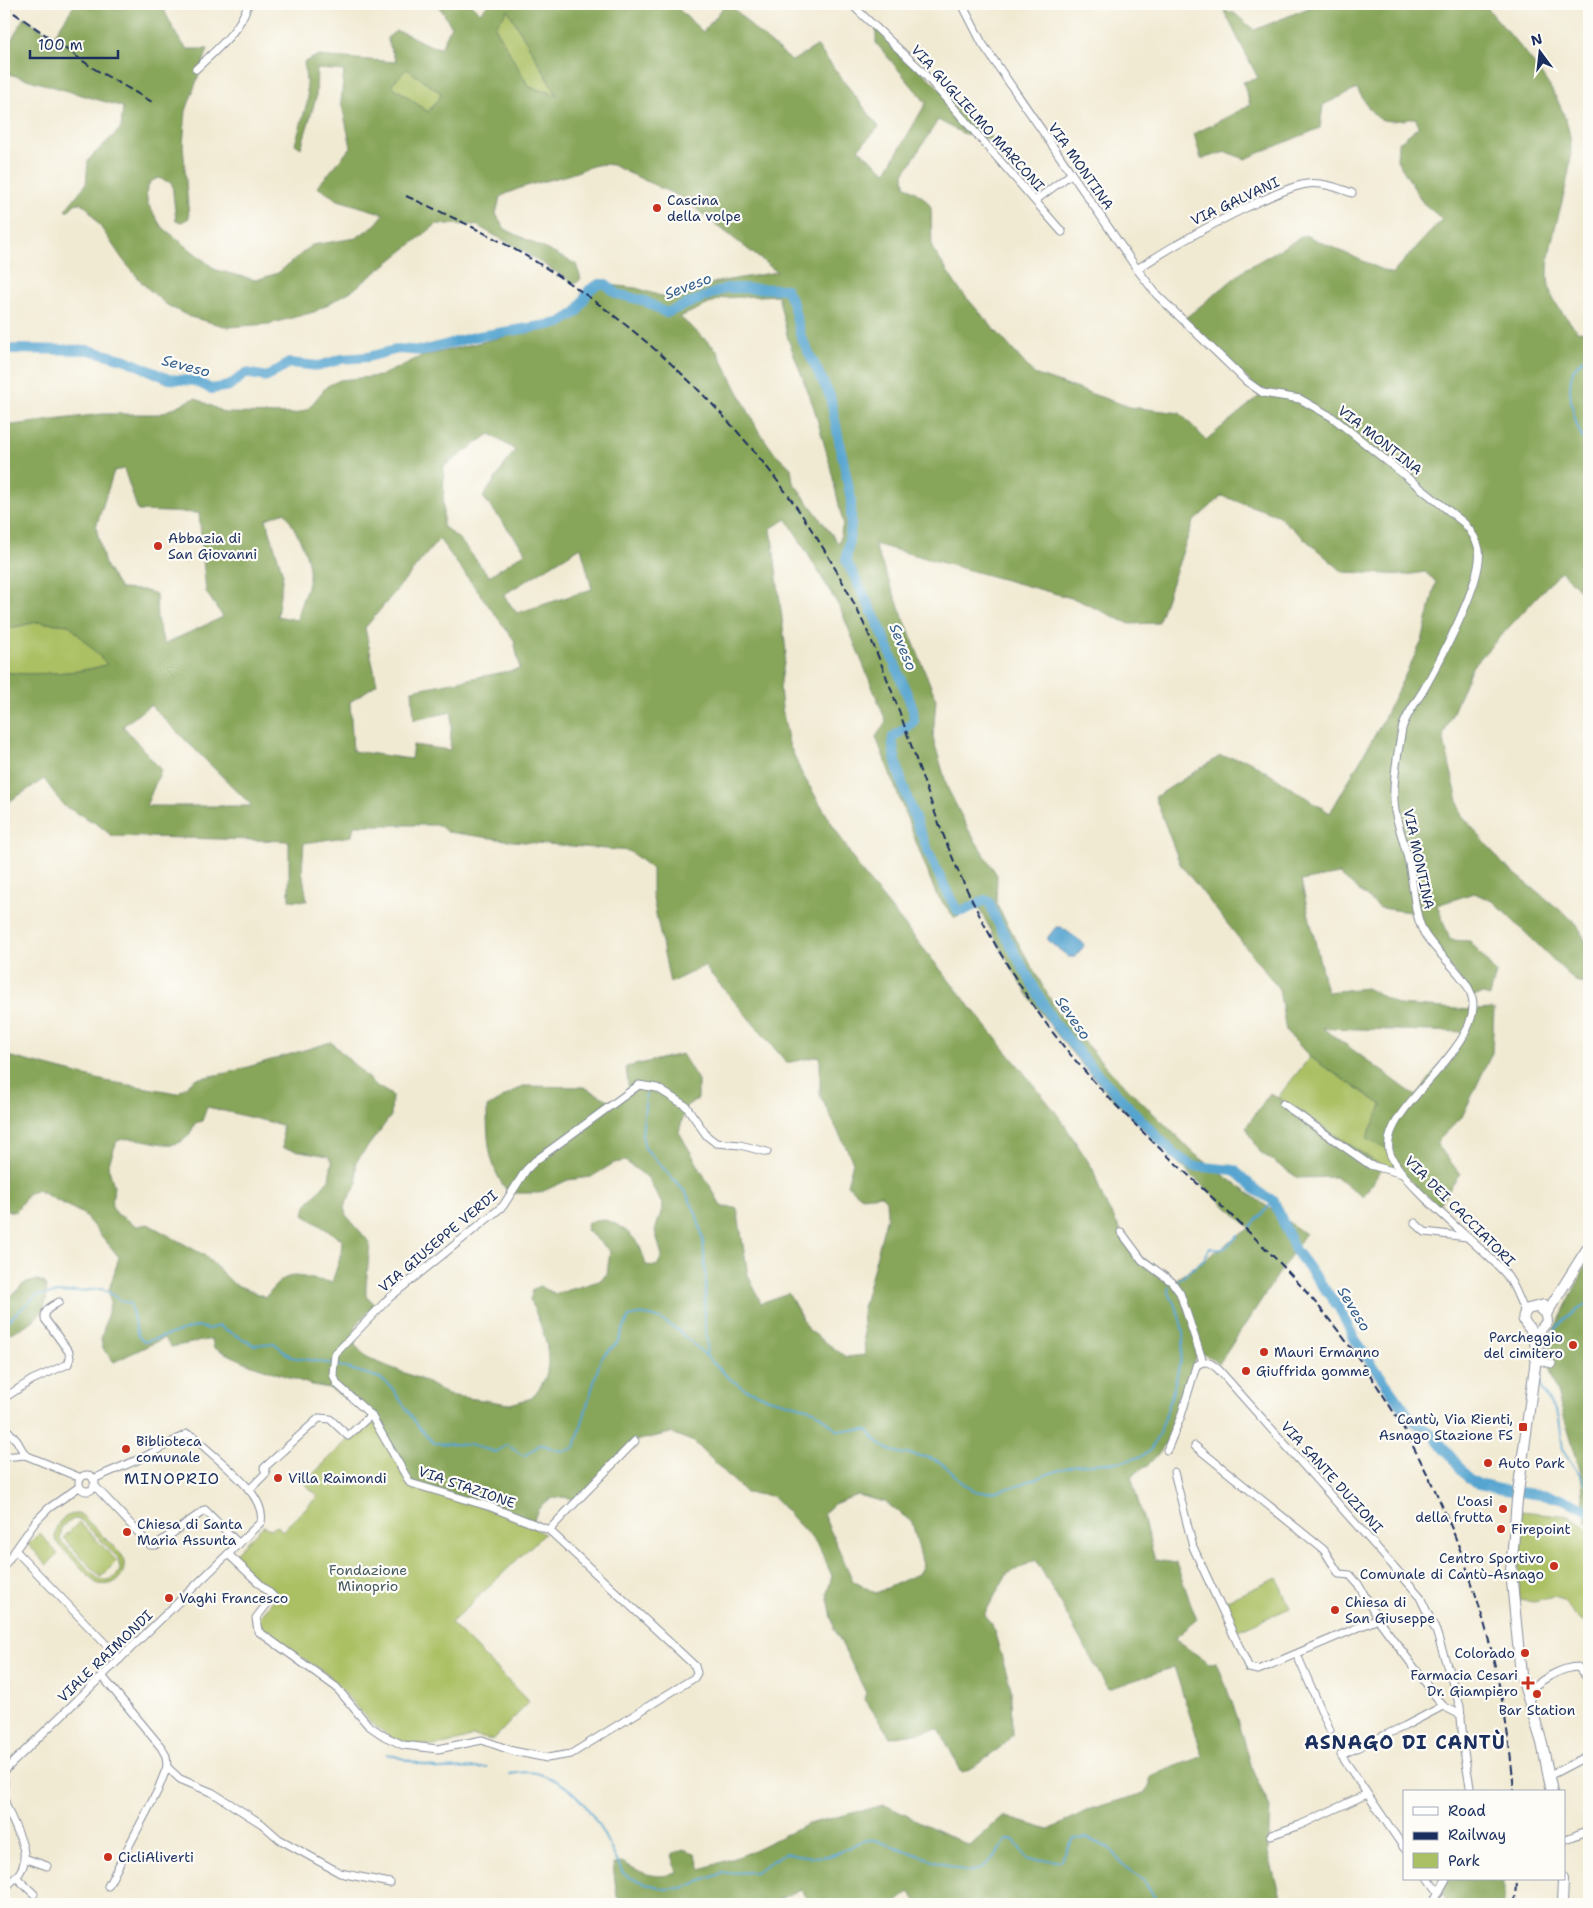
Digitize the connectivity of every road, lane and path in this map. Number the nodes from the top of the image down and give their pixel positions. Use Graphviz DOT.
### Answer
graph roads {
  1 [pos="248,4"];
  2 [pos="850,4"];
  3 [pos="962,4"];
  4 [pos="196,69"];
  5 [pos="1071,174"];
  6 [pos="1352,193"];
  7 [pos="1036,200"];
  8 [pos="1062,232"];
  9 [pos="1137,269"];
  10 [pos="1466,986"];
  11 [pos="1283,1104"];
  12 [pos="767,1152"];
  13 [pos="1404,1174"];
  14 [pos="1415,1223"];
  15 [pos="1121,1232"];
  16 [pos="1467,1237"];
  17 [pos="1589,1246"];
  18 [pos="59,1302"];
  19 [pos="1536,1310"];
  20 [pos="1536,1330"];
  21 [pos="1203,1362"];
  22 [pos="4,1398"];
  23 [pos="371,1415"];
  24 [pos="4,1426"];
  25 [pos="635,1441"];
  26 [pos="1195,1446"];
  27 [pos="1167,1450"];
  28 [pos="25,1455"];
  29 [pos="4,1457"];
  30 [pos="1174,1472"];
  31 [pos="81,1478"];
  32 [pos="94,1482"];
  33 [pos="79,1486"];
  34 [pos="249,1490"];
  35 [pos="549,1530"];
  36 [pos="239,1544"];
  37 [pos="16,1552"];
  38 [pos="228,1554"];
  39 [pos="4,1566"];
  40 [pos="1378,1619"];
  41 [pos="1297,1655"];
  42 [pos="120,1660"];
  43 [pos="102,1676"];
  44 [pos="1589,1680"];
  45 [pos="1526,1694"];
  46 [pos="1443,1706"];
  47 [pos="1460,1715"];
  48 [pos="1330,1730"];
  49 [pos="1589,1755"];
  50 [pos="167,1767"];
  51 [pos="4,1771"];
  52 [pos="1549,1776"];
  53 [pos="4,1779"];
  54 [pos="4,1786"];
  55 [pos="1471,1790"];
  56 [pos="1552,1790"];
  57 [pos="1366,1794"];
  58 [pos="4,1797"];
  59 [pos="1589,1830"];
  60 [pos="1271,1835"];
  61 [pos="1566,1839"];
  62 [pos="1403,1847"];
  63 [pos="24,1858"];
  64 [pos="47,1866"];
  65 [pos="16,1877"];
  66 [pos="1430,1880"];
  67 [pos="1446,1880"];
  68 [pos="1563,1880"];
  69 [pos="390,1884"];
  70 [pos="108,1886"];
  71 [pos="4,1890"];
  72 [pos="1439,1893"];
  73 [pos="34,1894"];
  74 [pos="1432,1904"];
  75 [pos="1562,1904"];
  1 -- 4 [label="street"];
  2 -- 7 [label="street, VIA GUGLIELMO MARCONI"];
  3 -- 5 [label="street, VIA MONTINA"];
  5 -- 7 [label="street"];
  5 -- 9 [label="street, VIA MONTINA"];
  6 -- 9 [label="street, VIA GALVANI"];
  7 -- 8 [label="street, VIA GUGLIELMO MARCONI"];
  9 -- 10 [label="street, VIA MONTINA"];
  10 -- 13 [label="street, VIA DEI CACCIATORI"];
  11 -- 13 [label="street"];
  12 -- 23 [label="street, VIA GIUSEPPE VERDI"];
  13 -- 16 [label="street, VIA DEI CACCIATORI"];
  14 -- 16 [label="street"];
  15 -- 21 [label="street"];
  16 -- 19 [label="street, VIA DEI CACCIATORI"];
  17 -- 19 [label="main road"];
  18 -- 22 [label="street"];
  19 -- 20 [label="main road"];
  19 -- 20 [label="main road"];
  20 -- 45 [label="main road"];
  21 -- 27 [label="street"];
  21 -- 47 [label="street, VIA SANTE DUZIONI"];
  23 -- 34 [label="street"];
  23 -- 35 [label="street, VIA STAZIONE"];
  24 -- 28 [label="street"];
  25 -- 35 [label="street"];
  26 -- 40 [label="street"];
  28 -- 29 [label="street"];
  28 -- 31 [label="street"];
  30 -- 41 [label="street"];
  31 -- 32 [label="street"];
  31 -- 33 [label="street"];
  32 -- 33 [label="street"];
  32 -- 34 [label="street"];
  32 -- 36 [label="street"];
  33 -- 37 [label="street"];
  34 -- 36 [label="street, VIALE RAIMONDI"];
  35 -- 38 [label="street"];
  36 -- 38 [label="street, VIALE RAIMONDI"];
  37 -- 39 [label="street"];
  37 -- 42 [label="street"];
  38 -- 42 [label="street, VIALE RAIMONDI"];
  40 -- 41 [label="street"];
  40 -- 46 [label="street"];
  41 -- 48 [label="street"];
  42 -- 43 [label="street, VIALE RAIMONDI"];
  43 -- 50 [label="street"];
  43 -- 51 [label="street, VIALE RAIMONDI"];
  44 -- 45 [label="street"];
  45 -- 52 [label="main road"];
  46 -- 47 [label="street"];
  46 -- 57 [label="street"];
  47 -- 55 [label="street, VIA SANTE DUZIONI"];
  49 -- 52 [label="street"];
  50 -- 69 [label="street"];
  50 -- 70 [label="street"];
  52 -- 56 [label="main road"];
  53 -- 54 [label="street"];
  57 -- 60 [label="street"];
  57 -- 62 [label="street"];
  58 -- 63 [label="street"];
  59 -- 61 [label="street"];
  63 -- 64 [label="street"];
  63 -- 65 [label="street"];
  65 -- 71 [label="street"];
  65 -- 73 [label="street"];
  66 -- 72 [label="street"];
  67 -- 72 [label="street"];
  68 -- 75 [label="main road"];
  72 -- 74 [label="street"];
}
